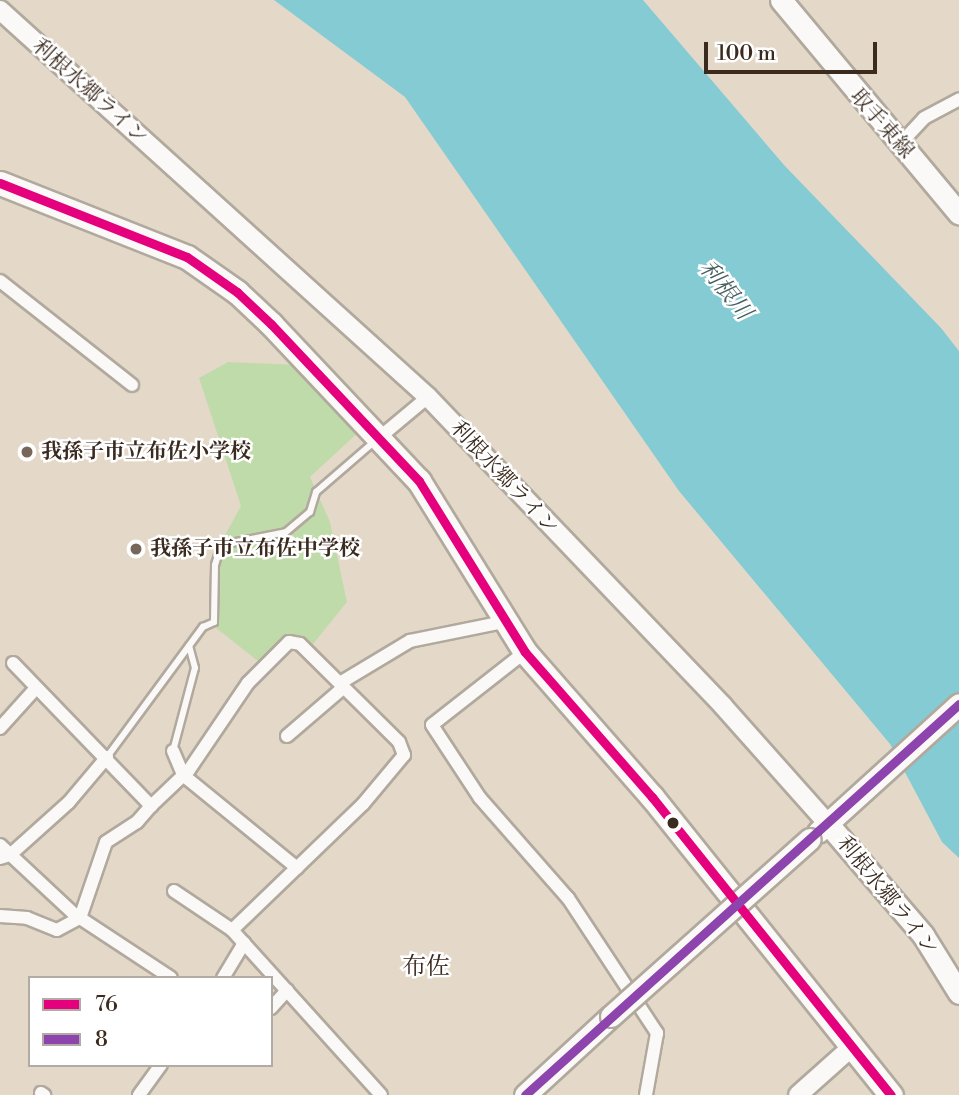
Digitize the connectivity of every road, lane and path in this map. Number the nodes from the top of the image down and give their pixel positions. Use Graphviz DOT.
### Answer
graph roads {
  1 [pos="781,0"];
  2 [pos="0,10"];
  3 [pos="959,99"];
  4 [pos="900,144"];
  5 [pos="0,183"];
  6 [pos="959,214"];
  7 [pos="0,281"];
  8 [pos="132,385"];
  9 [pos="428,397"];
  10 [pos="380,437"];
  11 [pos="503,622"];
  12 [pos="189,646"];
  13 [pos="525,652"];
  14 [pos="13,663"];
  15 [pos="342,685"];
  16 [pos="36,688"];
  17 [pos="959,704"];
  18 [pos="0,727"];
  19 [pos="287,736"];
  20 [pos="173,751"];
  21 [pos="107,757"];
  22 [pos="183,775"];
  23 [pos="151,806"];
  24 [pos="834,820"];
  25 [pos="0,845"];
  26 [pos="5,857"];
  27 [pos="297,868"];
  28 [pos="174,891"];
  29 [pos="0,916"];
  30 [pos="80,918"];
  31 [pos="232,930"];
  32 [pos="244,943"];
  33 [pos="168,976"];
  34 [pos="224,976"];
  35 [pos="287,990"];
  36 [pos="959,993"];
  37 [pos="273,1005"];
  38 [pos="853,1046"];
  39 [pos="160,1067"];
  40 [pos="139,1095"];
  41 [pos="381,1095"];
  42 [pos="526,1095"];
  43 [pos="646,1095"];
  44 [pos="798,1095"];
  45 [pos="891,1095"];
  1 -- 4 [label="main road, 取手東線"];
  2 -- 9 [label="main road, 利根水郷ライン"];
  3 -- 4 [label="street"];
  4 -- 6 [label="main road, 取手東線"];
  5 -- 10 [label="highway"];
  7 -- 8 [label="street"];
  9 -- 10 [label="street"];
  9 -- 24 [label="main road, 利根水郷ライン"];
  10 -- 11 [label="highway"];
  10 -- 12 [label="lane"];
  11 -- 13 [label="highway"];
  11 -- 15 [label="street"];
  12 -- 20 [label="lane"];
  12 -- 21 [label="lane"];
  13 -- 38 [label="highway"];
  13 -- 43 [label="street"];
  14 -- 16 [label="street"];
  15 -- 19 [label="street"];
  15 -- 22 [label="street"];
  15 -- 27 [label="street"];
  16 -- 18 [label="street"];
  16 -- 21 [label="street"];
  17 -- 24 [label="main road"];
  20 -- 22 [label="street"];
  21 -- 23 [label="street"];
  21 -- 26 [label="street"];
  22 -- 23 [label="street"];
  22 -- 27 [label="street"];
  23 -- 30 [label="street"];
  24 -- 36 [label="main road, 利根水郷ライン"];
  24 -- 42 [label="main road, bridge"];
  25 -- 26 [label="street"];
  26 -- 30 [label="street"];
  27 -- 31 [label="street"];
  28 -- 31 [label="street"];
  29 -- 30 [label="street"];
  30 -- 33 [label="street"];
  31 -- 32 [label="street"];
  32 -- 34 [label="street"];
  32 -- 35 [label="street"];
  35 -- 37 [label="street"];
  35 -- 41 [label="street"];
  38 -- 44 [label="main road"];
  38 -- 45 [label="highway"];
  39 -- 40 [label="street"];
}
